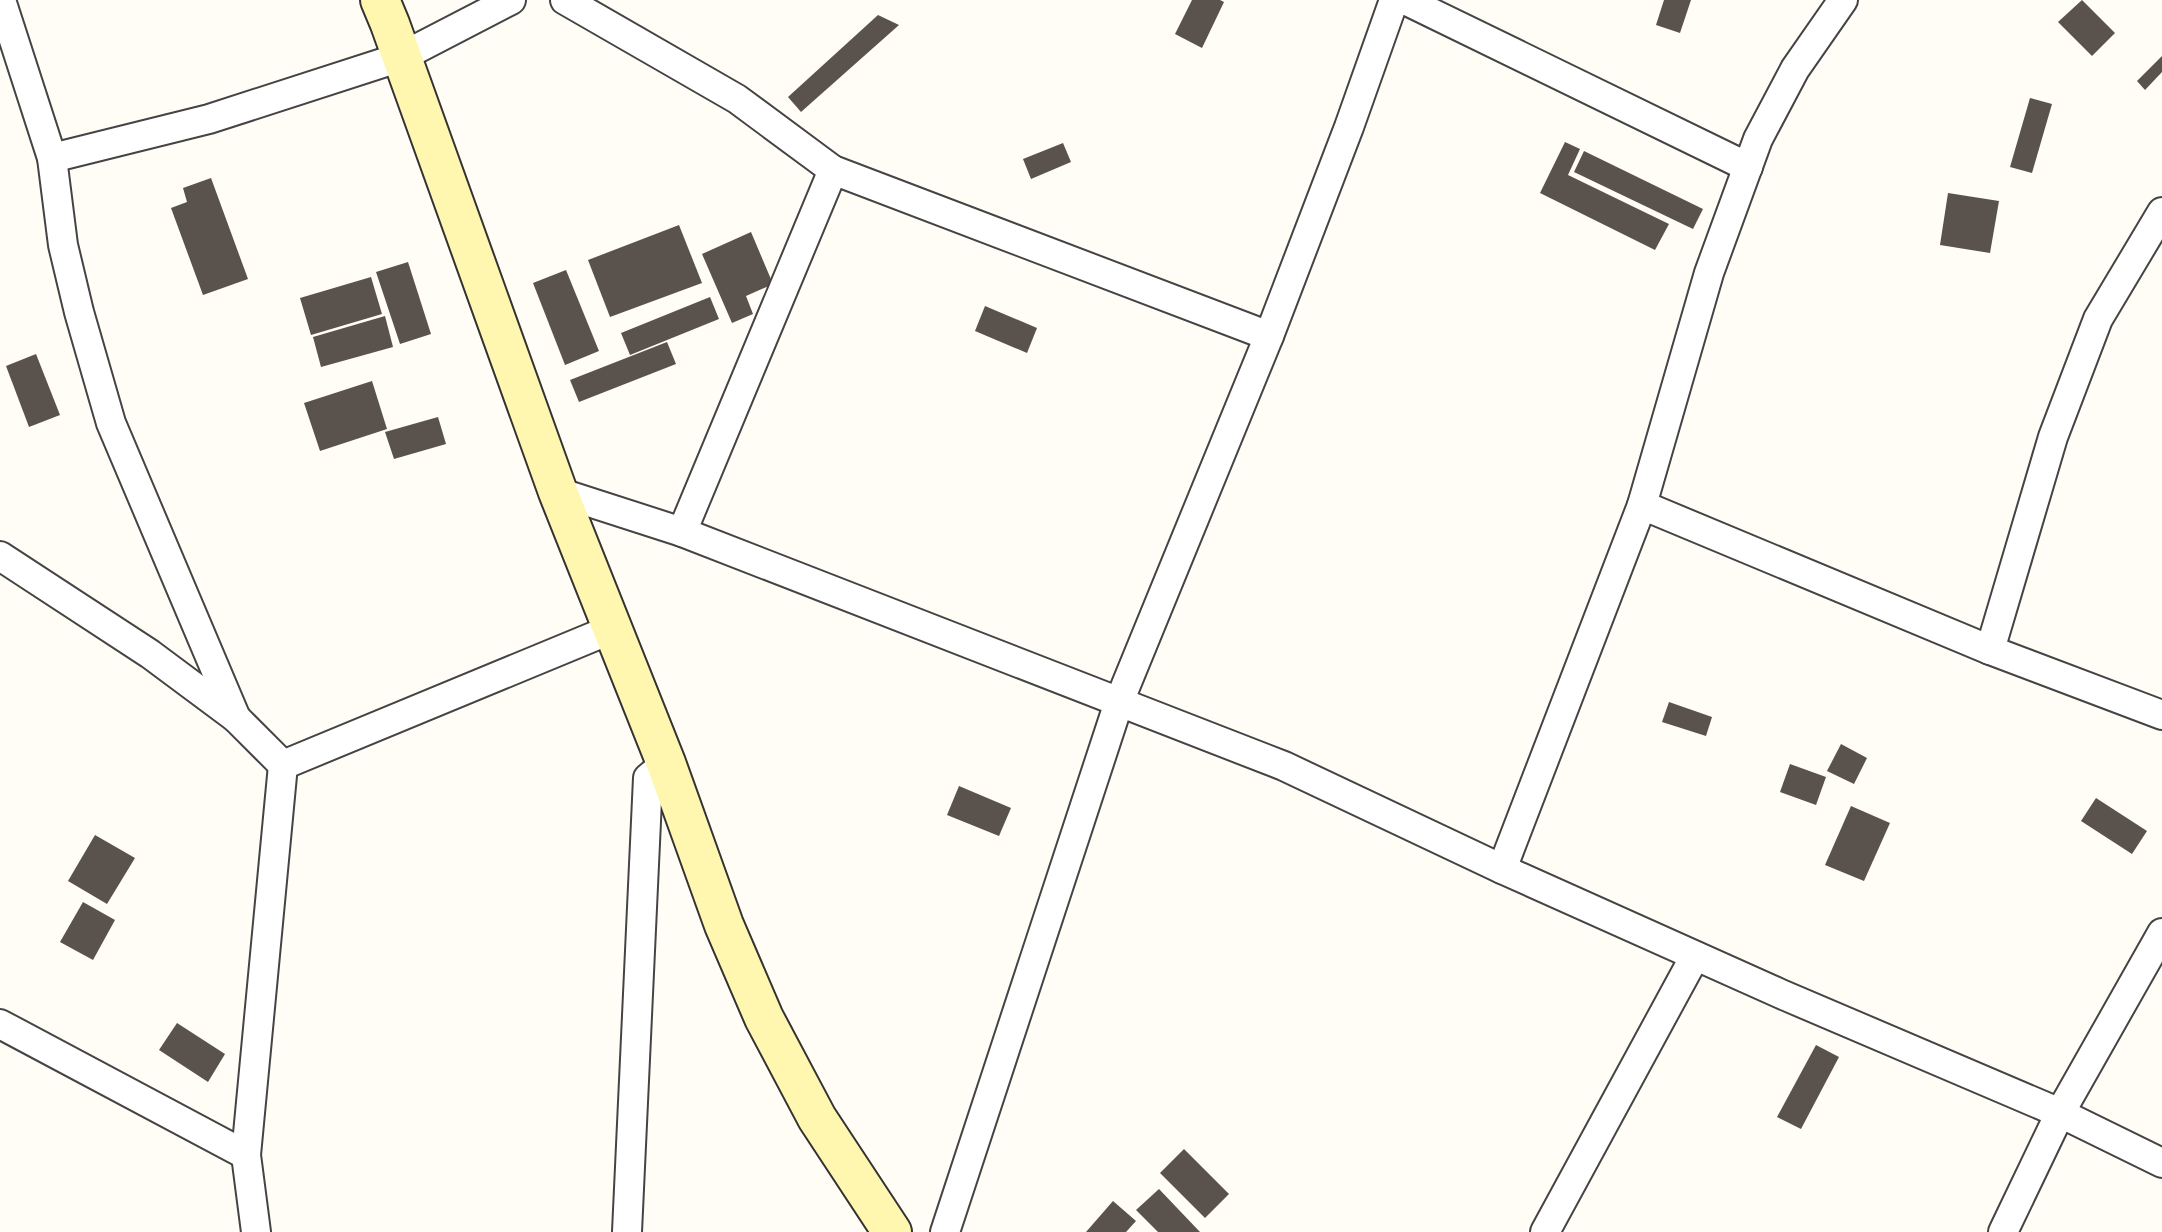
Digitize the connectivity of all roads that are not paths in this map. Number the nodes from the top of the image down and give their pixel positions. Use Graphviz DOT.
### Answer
graph roads {
  1 [pos="1,0"];
  2 [pos="380,0"];
  3 [pos="511,0"];
  4 [pos="565,0"];
  5 [pos="1394,0"];
  6 [pos="1405,0"];
  7 [pos="1843,0"];
  8 [pos="401,57"];
  9 [pos="52,158"];
  10 [pos="1748,167"];
  11 [pos="833,170"];
  12 [pos="2162,212"];
  13 [pos="1269,336"];
  14 [pos="558,492"];
  15 [pos="1642,505"];
  16 [pos="682,532"];
  17 [pos="0,556"];
  18 [pos="612,629"];
  19 [pos="1990,650"];
  20 [pos="1119,702"];
  21 [pos="2162,715"];
  22 [pos="236,718"];
  23 [pos="666,763"];
  24 [pos="283,765"];
  25 [pos="1502,869"];
  26 [pos="2162,933"];
  27 [pos="1695,956"];
  28 [pos="0,1024"];
  29 [pos="2060,1113"];
  30 [pos="246,1154"];
  31 [pos="2162,1163"];
  32 [pos="256,1232"];
  33 [pos="627,1232"];
  34 [pos="892,1232"];
  35 [pos="945,1232"];
  36 [pos="1545,1232"];
  37 [pos="2003,1232"];
  1 -- 9 [label="street"];
  2 -- 8 [label="street"];
  3 -- 8 [label="street"];
  4 -- 11 [label="street"];
  5 -- 13 [label="street"];
  6 -- 10 [label="street"];
  7 -- 10 [label="street"];
  8 -- 9 [label="street"];
  8 -- 14 [label="street"];
  9 -- 22 [label="street"];
  10 -- 15 [label="street"];
  11 -- 13 [label="street"];
  11 -- 16 [label="street"];
  12 -- 19 [label="street"];
  13 -- 20 [label="street"];
  14 -- 16 [label="street"];
  14 -- 18 [label="street"];
  15 -- 19 [label="street"];
  15 -- 25 [label="street"];
  16 -- 20 [label="street"];
  17 -- 22 [label="street"];
  18 -- 23 [label="street"];
  18 -- 24 [label="street"];
  19 -- 21 [label="street"];
  20 -- 25 [label="street"];
  20 -- 35 [label="street"];
  22 -- 24 [label="street"];
  23 -- 33 [label="street"];
  23 -- 34 [label="street"];
  24 -- 30 [label="street"];
  25 -- 27 [label="street"];
  26 -- 29 [label="street"];
  27 -- 29 [label="street"];
  27 -- 36 [label="street"];
  28 -- 30 [label="street"];
  29 -- 31 [label="street"];
  29 -- 37 [label="street"];
  30 -- 32 [label="street"];
}
